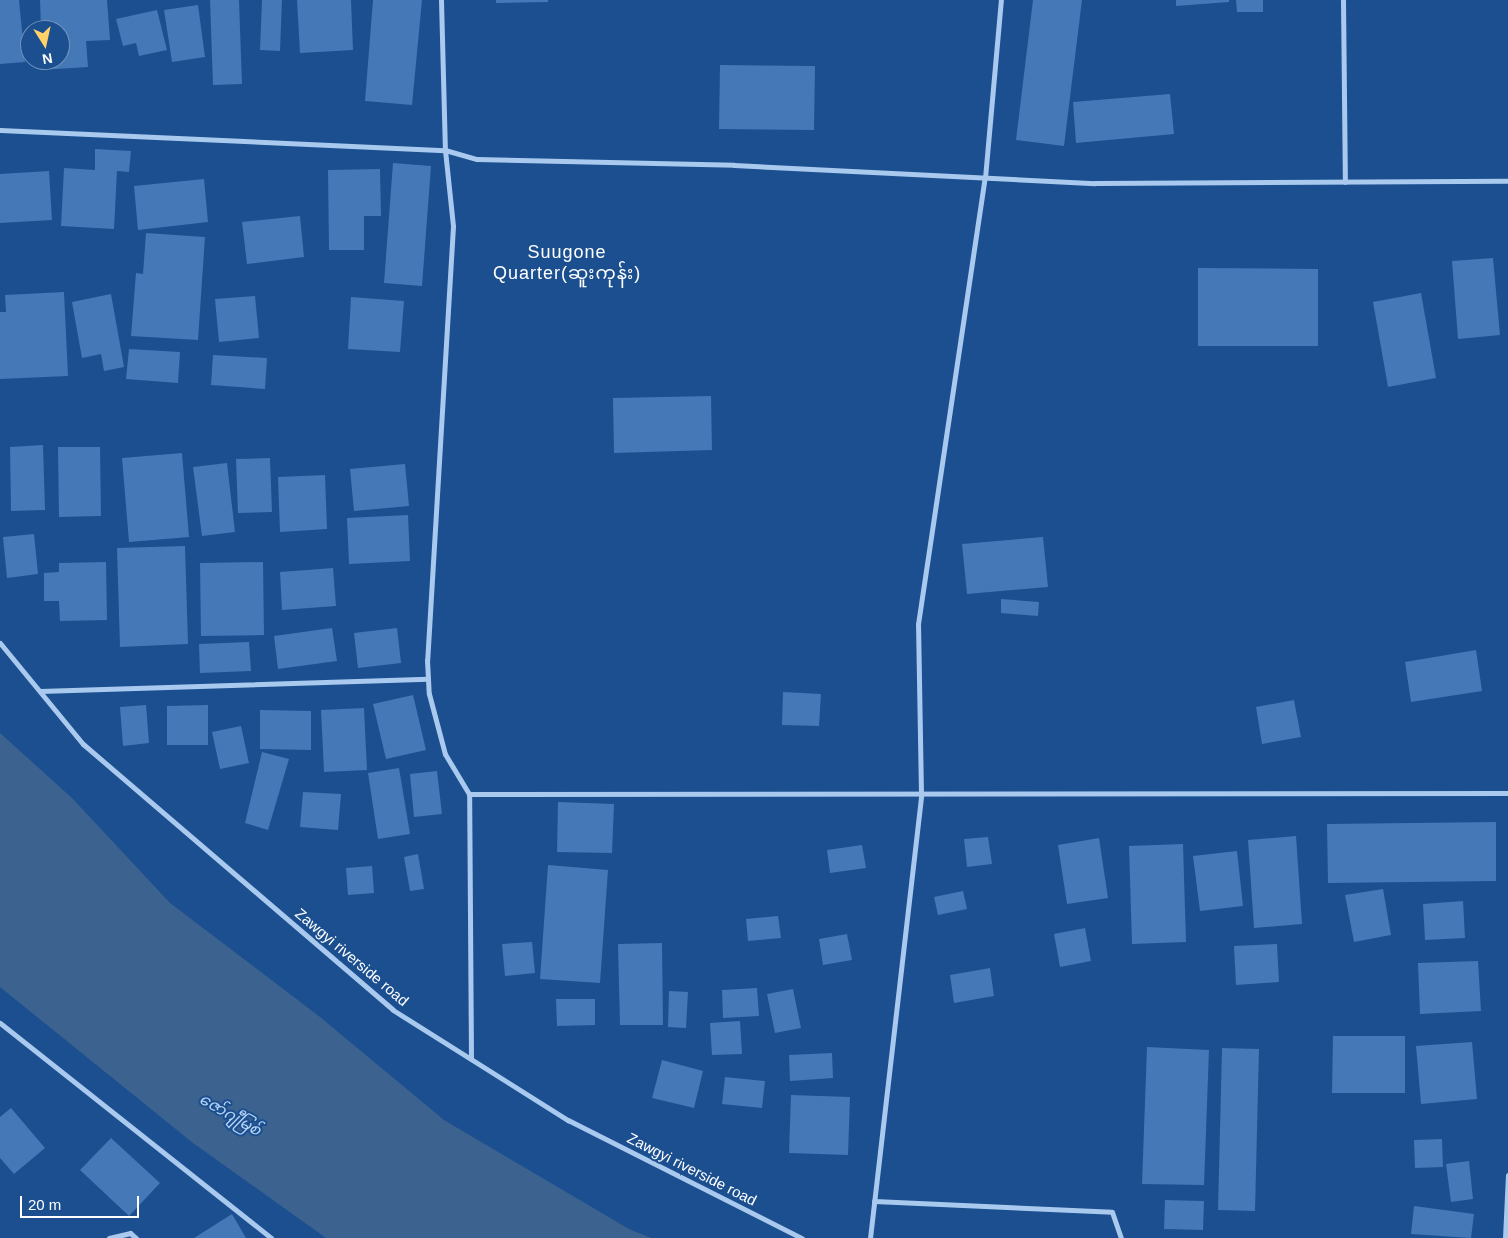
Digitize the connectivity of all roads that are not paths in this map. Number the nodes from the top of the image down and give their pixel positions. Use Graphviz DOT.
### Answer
graph roads {
  1 [pos="441,0"];
  2 [pos="1001,0"];
  3 [pos="1343,0"];
  4 [pos="0,130"];
  5 [pos="445,150"];
  6 [pos="984,178"];
  7 [pos="1508,181"];
  8 [pos="1345,182"];
  9 [pos="0,642"];
  10 [pos="428,679"];
  11 [pos="40,691"];
  12 [pos="1508,793"];
  13 [pos="469,794"];
  14 [pos="921,794"];
  15 [pos="0,1023"];
  16 [pos="471,1059"];
  17 [pos="1508,1175"];
  18 [pos="874,1201"];
  19 [pos="109,1238"];
  20 [pos="136,1238"];
  21 [pos="271,1238"];
  22 [pos="802,1238"];
  23 [pos="870,1238"];
  24 [pos="1120,1238"];
  25 [pos="1505,1238"];
  1 -- 5 [label="street"];
  2 -- 6 [label="street"];
  3 -- 8 [label="street"];
  4 -- 5 [label="street"];
  5 -- 6 [label="street"];
  5 -- 10 [label="street"];
  6 -- 8 [label="street"];
  6 -- 14 [label="street"];
  7 -- 8 [label="street"];
  9 -- 11 [label="street, Zawgyi riverside road"];
  10 -- 11 [label="street"];
  10 -- 13 [label="street"];
  11 -- 16 [label="street, Zawgyi riverside road"];
  12 -- 14 [label="street"];
  13 -- 14 [label="street"];
  13 -- 16 [label="street"];
  14 -- 18 [label="street"];
  15 -- 21 [label="street"];
  16 -- 22 [label="street, Zawgyi riverside road"];
  17 -- 25 [label="street"];
  18 -- 23 [label="street"];
  18 -- 24 [label="street"];
  19 -- 20 [label="street"];
}
